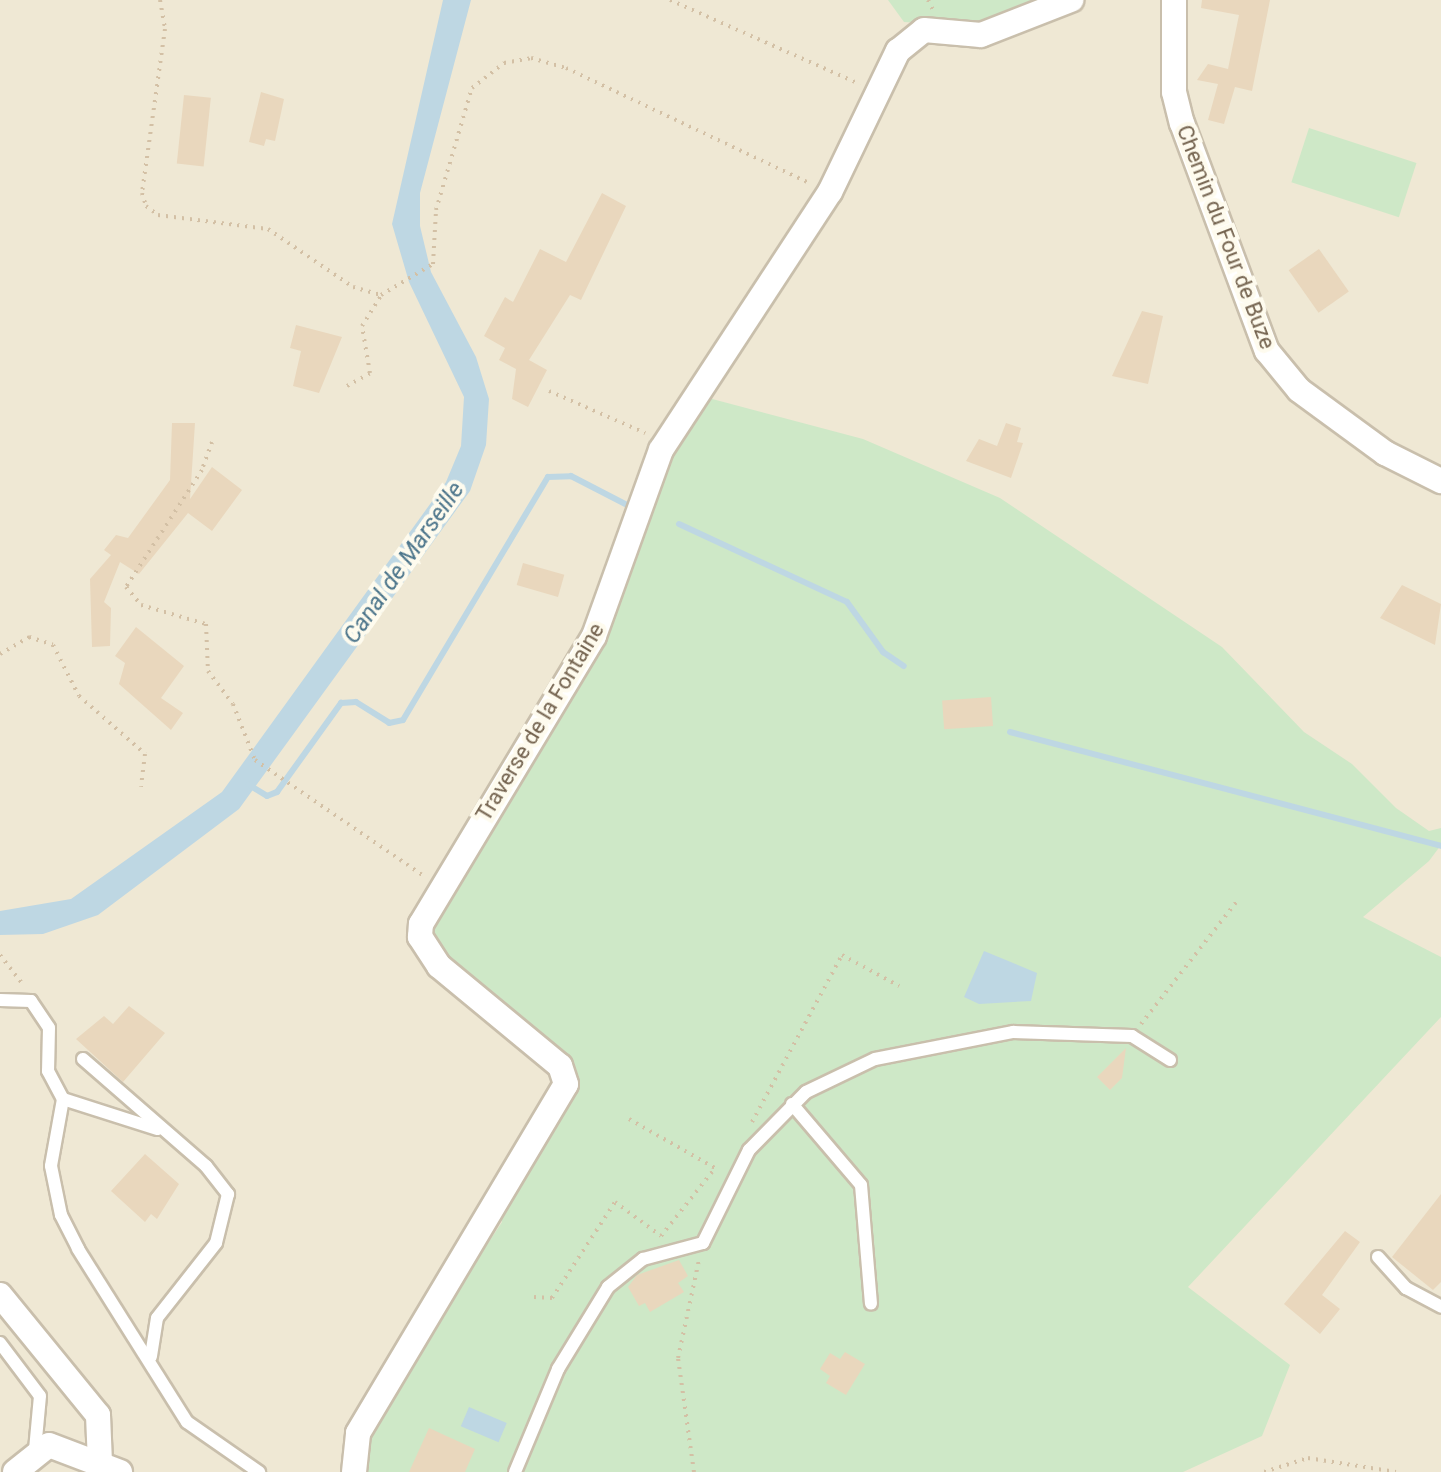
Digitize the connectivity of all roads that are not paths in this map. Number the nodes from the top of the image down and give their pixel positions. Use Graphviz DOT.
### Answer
graph roads {
  1 [pos="1071,0"];
  2 [pos="1174,0"];
  3 [pos="1441,481"];
  4 [pos="0,1000"];
  5 [pos="83,1059"];
  6 [pos="1170,1060"];
  7 [pos="63,1099"];
  8 [pos="792,1104"];
  9 [pos="157,1129"];
  10 [pos="1378,1257"];
  11 [pos="0,1295"];
  12 [pos="871,1304"];
  13 [pos="1441,1307"];
  14 [pos="0,1343"];
  15 [pos="152,1364"];
  16 [pos="35,1450"];
  17 [pos="110,1467"];
  18 [pos="15,1472"];
  19 [pos="259,1472"];
  20 [pos="354,1472"];
  21 [pos="515,1472"];
  1 -- 20 [label="street, Traverse de la Fontaine"];
  2 -- 3 [label="street, Chemin du Four de Buze"];
  4 -- 7 [label="lane"];
  5 -- 9 [label="lane"];
  6 -- 8 [label="lane"];
  7 -- 9 [label="lane"];
  7 -- 15 [label="lane"];
  8 -- 12 [label="lane"];
  8 -- 21 [label="lane"];
  9 -- 15 [label="lane"];
  10 -- 13 [label="lane"];
  11 -- 17 [label="street"];
  14 -- 16 [label="lane"];
  15 -- 19 [label="lane"];
  16 -- 17 [label="street"];
  16 -- 18 [label="street"];
}
